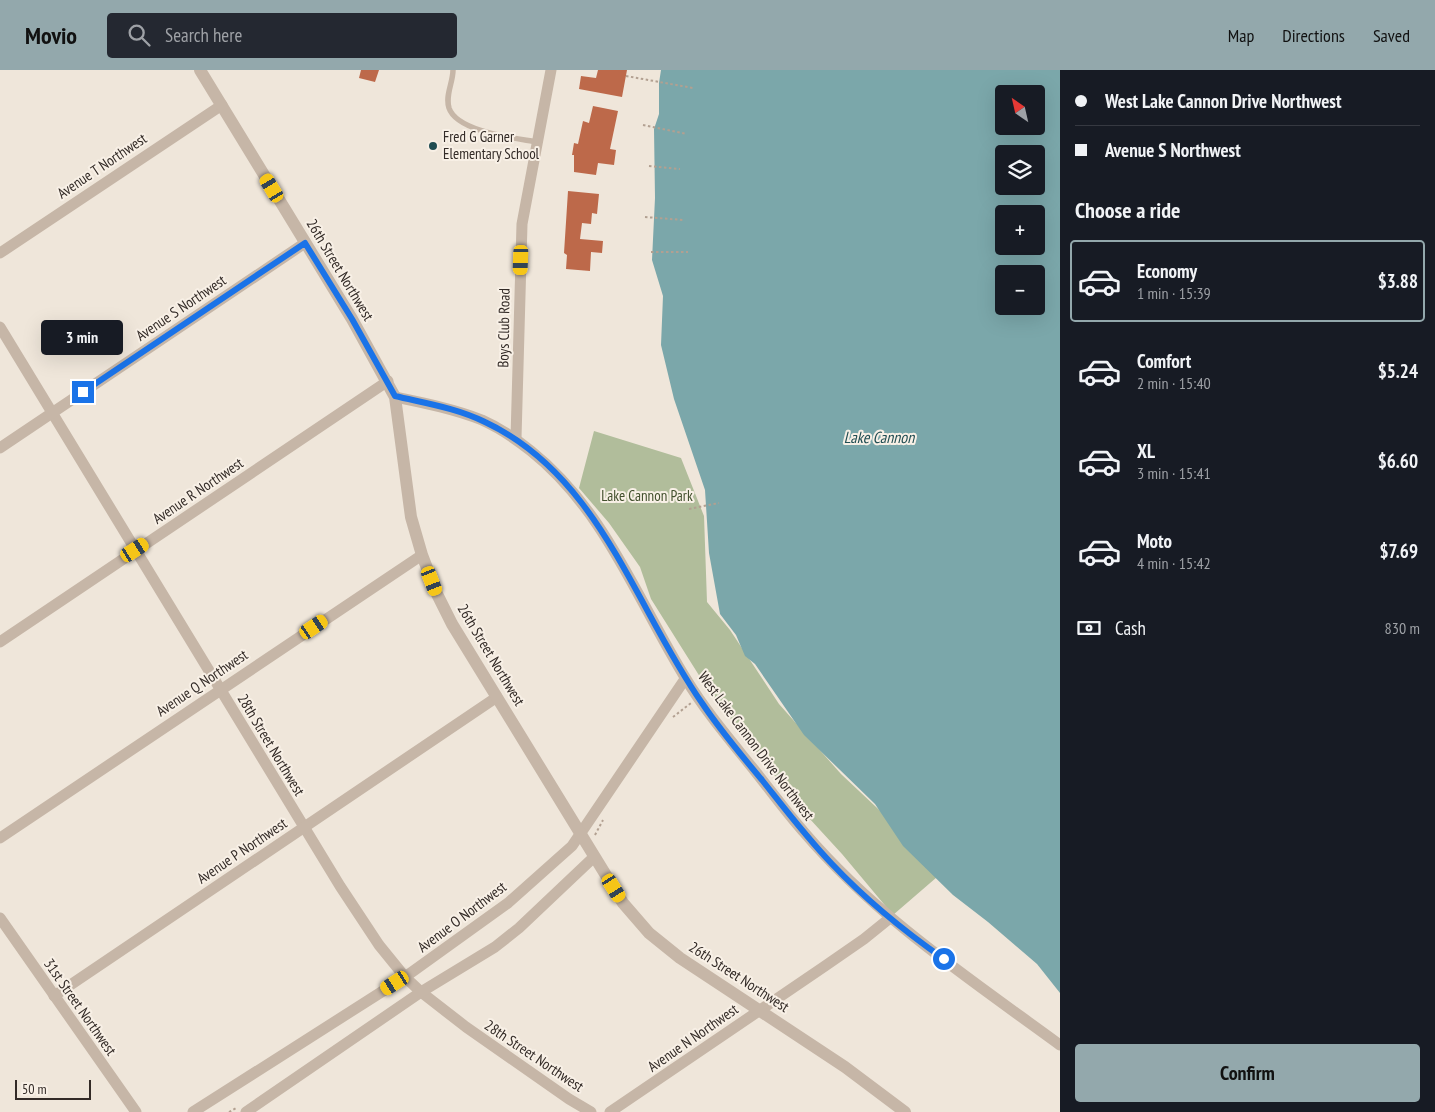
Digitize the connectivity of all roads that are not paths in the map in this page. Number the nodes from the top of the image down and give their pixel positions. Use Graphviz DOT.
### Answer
graph roads {
  1 [pos="200,70"];
  2 [pos="551,70"];
  3 [pos="453,71"];
  4 [pos="222,105"];
  5 [pos="537,142"];
  6 [pos="305,243"];
  7 [pos="0,252"];
  8 [pos="0,327"];
  9 [pos="388,381"];
  10 [pos="395,396"];
  11 [pos="52,413"];
  12 [pos="516,438"];
  13 [pos="0,448"];
  14 [pos="135,550"];
  15 [pos="422,555"];
  16 [pos="0,642"];
  17 [pos="685,678"];
  18 [pos="220,690"];
  19 [pos="497,697"];
  20 [pos="304,827"];
  21 [pos="581,834"];
  22 [pos="0,838"];
  23 [pos="594,857"];
  24 [pos="0,918"];
  25 [pos="890,918"];
  26 [pos="405,977"];
  27 [pos="421,992"];
  28 [pos="54,996"];
  29 [pos="758,1010"];
  30 [pos="1060,1045"];
  31 [pos="136,1112"];
  32 [pos="194,1112"];
  33 [pos="246,1112"];
  34 [pos="591,1112"];
  35 [pos="610,1112"];
  36 [pos="905,1112"];
  1 -- 4 [label="street, 26th Street Northwest"];
  2 -- 5 [label="street, Boys Club Road"];
  3 -- 5 [label="lane"];
  4 -- 6 [label="street, 26th Street Northwest"];
  4 -- 7 [label="street, Avenue T Northwest"];
  5 -- 12 [label="street, Boys Club Road"];
  6 -- 9 [label="street, 26th Street Northwest"];
  6 -- 11 [label="street, Avenue S Northwest"];
  8 -- 11 [label="street, 28th Street Northwest"];
  9 -- 10 [label="street, 26th Street Northwest"];
  9 -- 14 [label="street, Avenue R Northwest"];
  10 -- 12 [label="street, West Lake Cannon Drive Northwest"];
  10 -- 15 [label="street, 26th Street Northwest"];
  11 -- 13 [label="street, Avenue S Northwest"];
  11 -- 14 [label="street, 28th Street Northwest"];
  12 -- 17 [label="street, West Lake Cannon Drive Northwest"];
  14 -- 16 [label="street, Avenue R Northwest"];
  14 -- 18 [label="street, 28th Street Northwest"];
  15 -- 18 [label="street, Avenue Q Northwest"];
  15 -- 19 [label="street, 26th Street Northwest"];
  17 -- 21 [label="street, Avenue O Northwest"];
  17 -- 25 [label="street, West Lake Cannon Drive Northwest"];
  18 -- 20 [label="street, 28th Street Northwest"];
  18 -- 22 [label="street, Avenue Q Northwest"];
  19 -- 20 [label="street, Avenue P Northwest"];
  19 -- 21 [label="street, 26th Street Northwest"];
  20 -- 26 [label="street, 28th Street Northwest"];
  20 -- 28 [label="street, Avenue P Northwest"];
  21 -- 23 [label="street, 26th Street Northwest"];
  21 -- 26 [label="street, Avenue O Northwest"];
  23 -- 27 [label="street"];
  23 -- 29 [label="street, 26th Street Northwest"];
  24 -- 28 [label="street, 31st Street Northwest"];
  25 -- 29 [label="street, Avenue N Northwest"];
  25 -- 30 [label="street, West Lake Cannon Drive Northwest"];
  26 -- 27 [label="street, 28th Street Northwest"];
  26 -- 32 [label="street, Avenue O Northwest"];
  27 -- 33 [label="street"];
  27 -- 34 [label="street, 28th Street Northwest"];
  28 -- 31 [label="street, 31st Street Northwest"];
  29 -- 35 [label="street, Avenue N Northwest"];
  29 -- 36 [label="street, 26th Street Northwest"];
}
